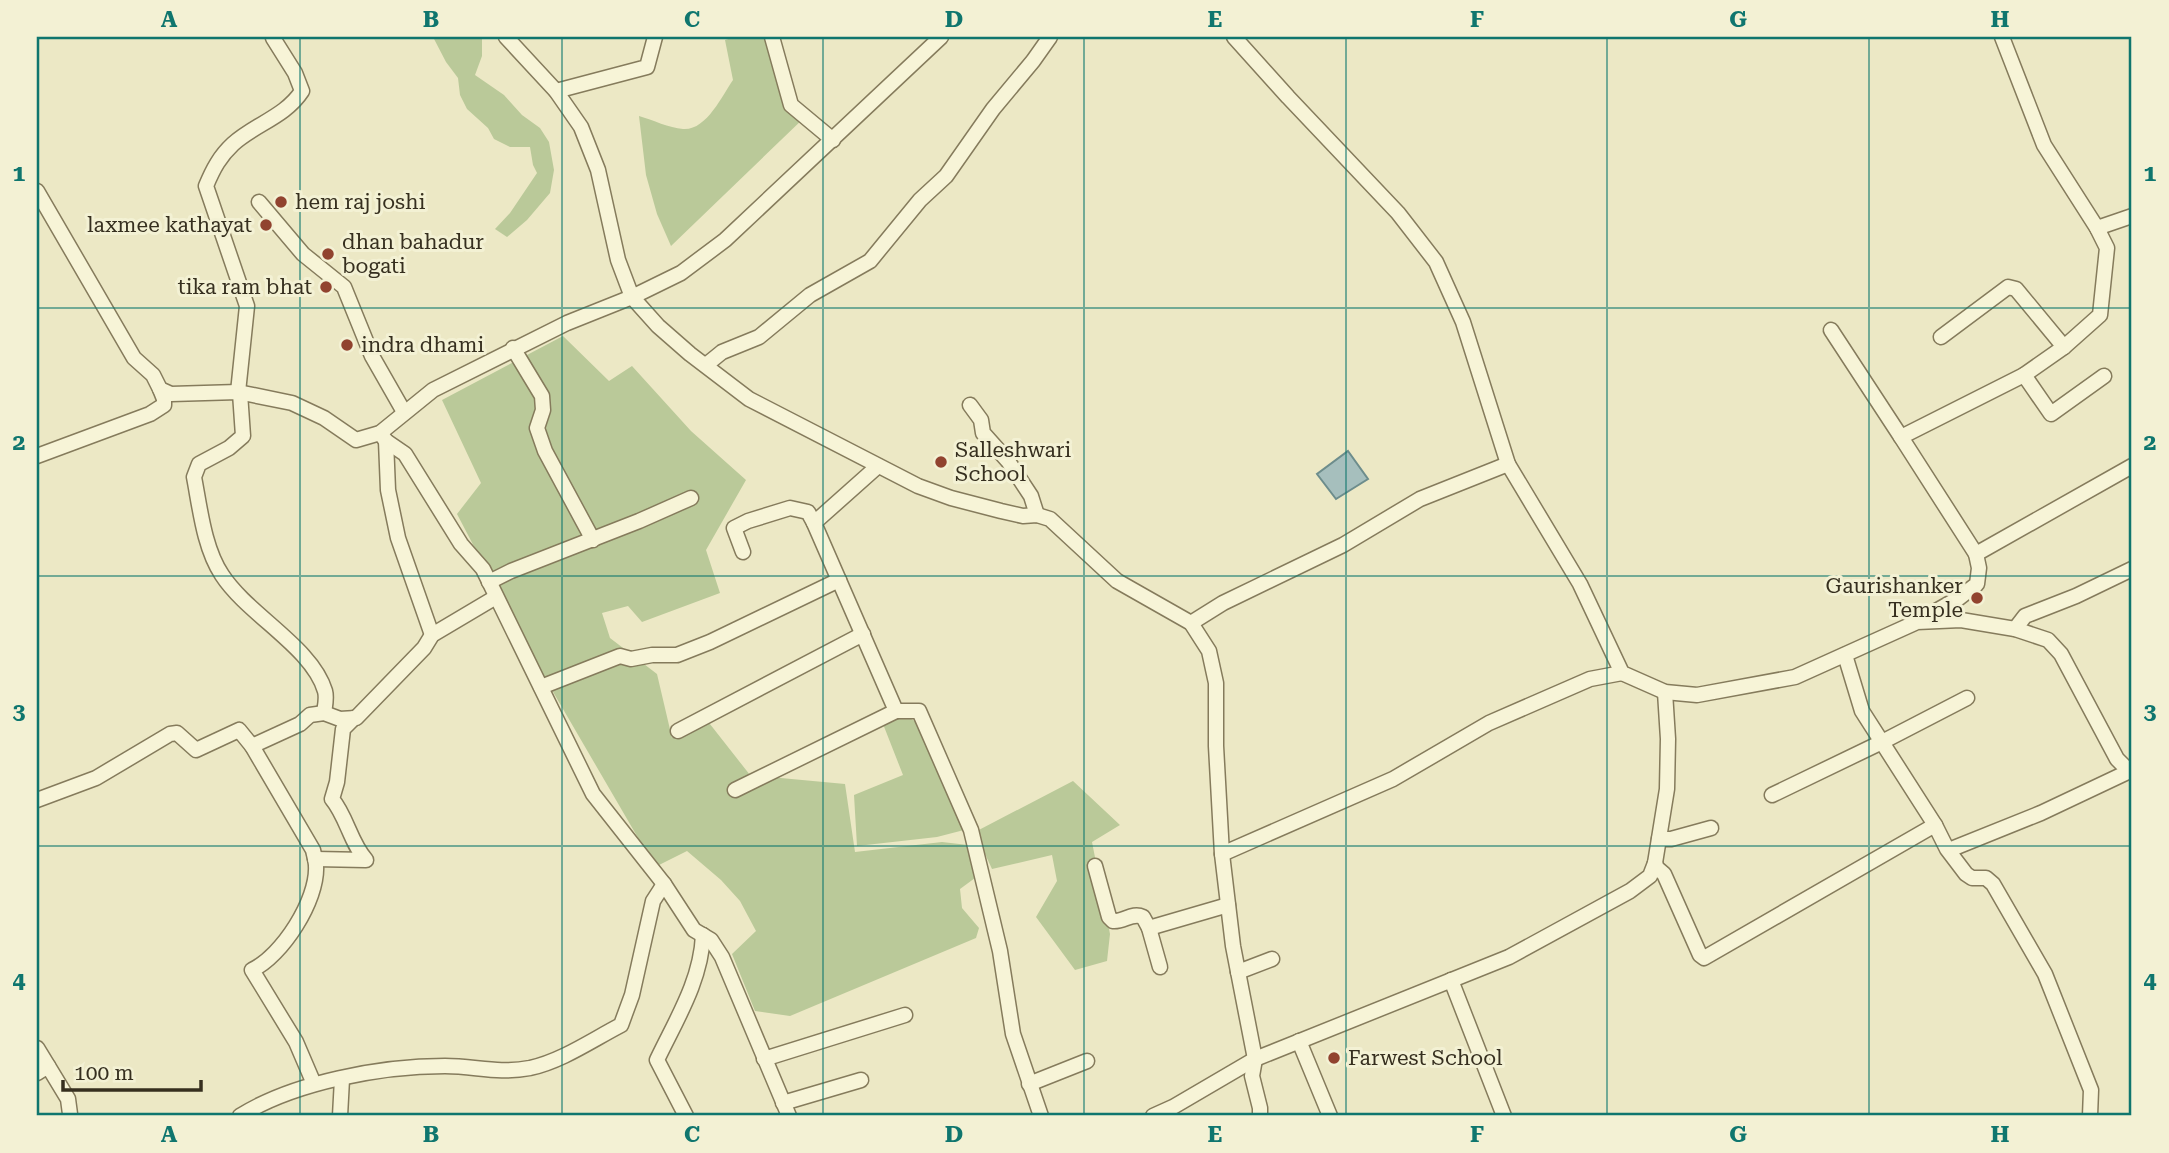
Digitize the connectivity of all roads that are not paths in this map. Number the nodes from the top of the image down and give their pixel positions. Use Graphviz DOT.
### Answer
graph roads {
  1 [pos="506,37"];
  2 [pos="655,37"];
  3 [pos="772,37"];
  4 [pos="941,37"];
  5 [pos="1050,37"];
  6 [pos="1234,37"];
  7 [pos="273,38"];
  8 [pos="2005,38"];
  9 [pos="556,91"];
  10 [pos="833,139"];
  11 [pos="37,191"];
  12 [pos="258,202"];
  13 [pos="2132,216"];
  14 [pos="2097,228"];
  15 [pos="632,297"];
  16 [pos="1831,330"];
  17 [pos="1941,337"];
  18 [pos="2064,347"];
  19 [pos="513,348"];
  20 [pos="706,365"];
  21 [pos="2024,375"];
  22 [pos="2104,376"];
  23 [pos="160,389"];
  24 [pos="239,393"];
  25 [pos="970,405"];
  26 [pos="404,412"];
  27 [pos="383,437"];
  28 [pos="1901,437"];
  29 [pos="37,456"];
  30 [pos="1508,464"];
  31 [pos="878,466"];
  32 [pos="2132,466"];
  33 [pos="691,498"];
  34 [pos="1037,514"];
  35 [pos="814,523"];
  36 [pos="593,540"];
  37 [pos="743,552"];
  38 [pos="1976,554"];
  39 [pos="2132,569"];
  40 [pos="839,580"];
  41 [pos="489,582"];
  42 [pos="496,597"];
  43 [pos="1917,622"];
  44 [pos="1191,623"];
  45 [pos="2015,629"];
  46 [pos="863,634"];
  47 [pos="432,635"];
  48 [pos="1845,655"];
  49 [pos="1622,673"];
  50 [pos="541,687"];
  51 [pos="1665,692"];
  52 [pos="1967,698"];
  53 [pos="896,711"];
  54 [pos="324,713"];
  55 [pos="354,718"];
  56 [pos="678,730"];
  57 [pos="1882,742"];
  58 [pos="251,746"];
  59 [pos="2132,769"];
  60 [pos="736,790"];
  61 [pos="1772,795"];
  62 [pos="37,800"];
  63 [pos="1934,825"];
  64 [pos="1711,828"];
  65 [pos="1659,839"];
  66 [pos="1949,850"];
  67 [pos="1222,854"];
  68 [pos="315,859"];
  69 [pos="1655,863"];
  70 [pos="1095,866"];
  71 [pos="664,884"];
  72 [pos="1228,905"];
  73 [pos="1149,928"];
  74 [pos="703,935"];
  75 [pos="1272,959"];
  76 [pos="1160,967"];
  77 [pos="1238,972"];
  78 [pos="1451,980"];
  79 [pos="905,1015"];
  80 [pos="1300,1041"];
  81 [pos="37,1048"];
  82 [pos="764,1059"];
  83 [pos="1255,1059"];
  84 [pos="1087,1061"];
  85 [pos="42,1070"];
  86 [pos="342,1079"];
  87 [pos="861,1080"];
  88 [pos="314,1084"];
  89 [pos="1029,1084"];
  90 [pos="786,1110"];
  91 [pos="70,1114"];
  92 [pos="240,1116"];
  93 [pos="340,1116"];
  94 [pos="686,1116"];
  95 [pos="1041,1116"];
  96 [pos="1153,1116"];
  97 [pos="1260,1116"];
  98 [pos="1331,1116"];
  99 [pos="1504,1116"];
  100 [pos="2090,1116"];
  1 -- 9 [label="street"];
  2 -- 9 [label="street"];
  3 -- 10 [label="street"];
  4 -- 10 [label="street"];
  5 -- 20 [label="street"];
  6 -- 30 [label="street"];
  7 -- 24 [label="street"];
  8 -- 14 [label="street"];
  9 -- 15 [label="street"];
  10 -- 15 [label="street"];
  11 -- 23 [label="street"];
  12 -- 26 [label="street"];
  13 -- 14 [label="street"];
  14 -- 18 [label="street"];
  15 -- 19 [label="street"];
  15 -- 20 [label="street"];
  16 -- 28 [label="street"];
  17 -- 18 [label="street"];
  18 -- 21 [label="street"];
  19 -- 26 [label="street"];
  19 -- 36 [label="street"];
  20 -- 31 [label="street"];
  21 -- 22 [label="street"];
  21 -- 28 [label="street"];
  23 -- 24 [label="street"];
  23 -- 29 [label="street"];
  24 -- 27 [label="street"];
  24 -- 54 [label="street"];
  25 -- 34 [label="street"];
  26 -- 27 [label="street"];
  27 -- 41 [label="street"];
  27 -- 47 [label="street"];
  28 -- 38 [label="street"];
  30 -- 44 [label="street"];
  30 -- 49 [label="street"];
  31 -- 34 [label="street"];
  31 -- 35 [label="street"];
  32 -- 38 [label="street"];
  33 -- 36 [label="street"];
  34 -- 44 [label="street"];
  35 -- 37 [label="street"];
  35 -- 40 [label="street"];
  36 -- 41 [label="street"];
  38 -- 43 [label="street"];
  39 -- 45 [label="street"];
  40 -- 46 [label="street"];
  40 -- 50 [label="street"];
  41 -- 42 [label="street"];
  42 -- 47 [label="street"];
  42 -- 50 [label="street"];
  43 -- 45 [label="street"];
  43 -- 48 [label="street"];
  44 -- 67 [label="street"];
  45 -- 59 [label="street"];
  46 -- 53 [label="street"];
  46 -- 56 [label="street"];
  47 -- 55 [label="street"];
  48 -- 51 [label="street"];
  48 -- 57 [label="street"];
  49 -- 51 [label="street"];
  49 -- 67 [label="street"];
  50 -- 71 [label="street"];
  51 -- 65 [label="street"];
  52 -- 57 [label="street"];
  53 -- 60 [label="street"];
  53 -- 89 [label="street"];
  54 -- 55 [label="street"];
  54 -- 58 [label="street"];
  55 -- 68 [label="street"];
  57 -- 61 [label="street"];
  57 -- 63 [label="street"];
  58 -- 62 [label="street"];
  58 -- 68 [label="street"];
  59 -- 66 [label="street"];
  63 -- 66 [label="street"];
  63 -- 69 [label="street"];
  64 -- 65 [label="street"];
  65 -- 69 [label="street"];
  66 -- 100 [label="street"];
  67 -- 72 [label="street"];
  68 -- 88 [label="street"];
  69 -- 78 [label="street"];
  70 -- 73 [label="street"];
  71 -- 74 [label="street"];
  71 -- 86 [label="street"];
  72 -- 73 [label="street"];
  72 -- 77 [label="street"];
  73 -- 76 [label="street"];
  74 -- 82 [label="street"];
  74 -- 94 [label="street"];
  75 -- 77 [label="street"];
  77 -- 83 [label="street"];
  78 -- 80 [label="street"];
  78 -- 99 [label="street"];
  79 -- 82 [label="street"];
  80 -- 83 [label="street"];
  80 -- 98 [label="street"];
  81 -- 85 [label="street"];
  82 -- 90 [label="street"];
  83 -- 96 [label="street"];
  83 -- 97 [label="street"];
  84 -- 89 [label="street"];
  85 -- 91 [label="street"];
  86 -- 88 [label="street"];
  86 -- 93 [label="street"];
  87 -- 90 [label="street"];
  88 -- 92 [label="street"];
  89 -- 95 [label="street"];
}
